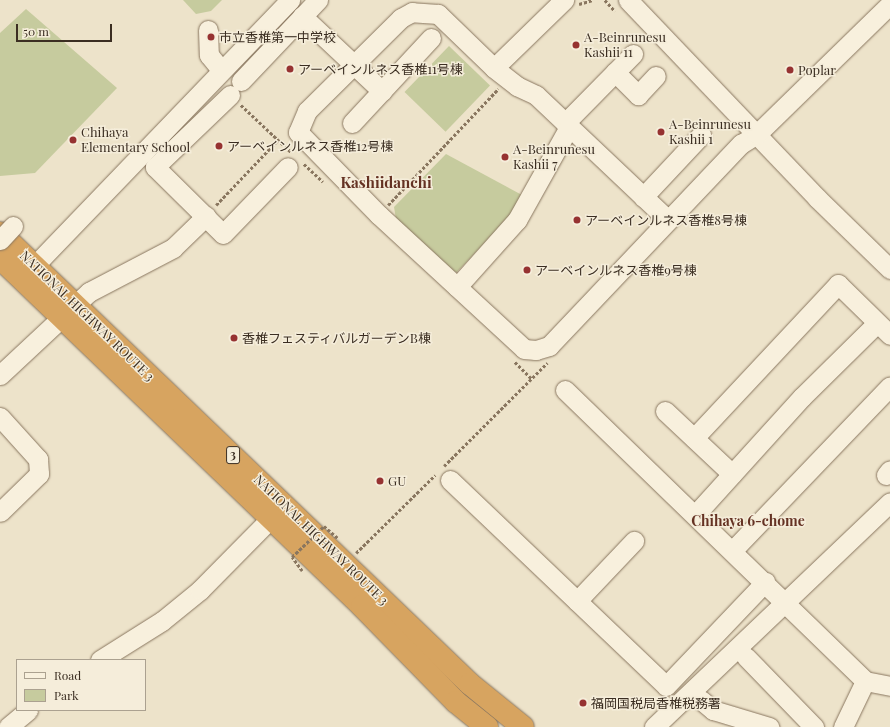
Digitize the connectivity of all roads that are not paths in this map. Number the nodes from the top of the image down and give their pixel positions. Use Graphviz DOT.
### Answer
graph roads {
  1 [pos="290,0"];
  2 [pos="318,0"];
  3 [pos="564,0"];
  4 [pos="628,0"];
  5 [pos="890,4"];
  6 [pos="425,5"];
  7 [pos="302,16"];
  8 [pos="208,30"];
  9 [pos="431,38"];
  10 [pos="633,54"];
  11 [pos="354,64"];
  12 [pos="221,70"];
  13 [pos="616,72"];
  14 [pos="501,73"];
  15 [pos="656,76"];
  16 [pos="382,91"];
  17 [pos="352,123"];
  18 [pos="567,125"];
  19 [pos="757,134"];
  20 [pos="701,135"];
  21 [pos="290,159"];
  22 [pos="643,197"];
  23 [pos="206,216"];
  24 [pos="668,220"];
  25 [pos="7,229"];
  26 [pos="0,240"];
  27 [pos="0,258"];
  28 [pos="35,265"];
  29 [pos="890,269"];
  30 [pos="457,287"];
  31 [pos="68,310"];
  32 [pos="884,329"];
  33 [pos="0,375"];
  34 [pos="890,386"];
  35 [pos="565,390"];
  36 [pos="665,411"];
  37 [pos="0,417"];
  38 [pos="694,438"];
  39 [pos="732,474"];
  40 [pos="450,480"];
  41 [pos="890,502"];
  42 [pos="0,512"];
  43 [pos="695,515"];
  44 [pos="271,518"];
  45 [pos="890,520"];
  46 [pos="634,541"];
  47 [pos="732,551"];
  48 [pos="780,596"];
  49 [pos="577,601"];
  50 [pos="746,658"];
  51 [pos="102,659"];
  52 [pos="865,681"];
  53 [pos="890,686"];
  54 [pos="702,700"];
  55 [pos="27,711"];
  56 [pos="8,727"];
  57 [pos="487,727"];
  58 [pos="523,727"];
  59 [pos="654,727"];
  60 [pos="673,727"];
  61 [pos="769,727"];
  62 [pos="814,727"];
  63 [pos="843,727"];
  1 -- 12 [label="street"];
  2 -- 7 [label="street"];
  3 -- 14 [label="street"];
  4 -- 19 [label="street"];
  5 -- 19 [label="street"];
  6 -- 11 [label="street"];
  6 -- 14 [label="street"];
  7 -- 11 [label="street"];
  7 -- 23 [label="street"];
  8 -- 12 [label="street"];
  9 -- 16 [label="street"];
  10 -- 13 [label="street"];
  11 -- 16 [label="street"];
  11 -- 30 [label="street"];
  12 -- 28 [label="street"];
  13 -- 15 [label="street"];
  13 -- 18 [label="street"];
  14 -- 18 [label="street"];
  16 -- 17 [label="street"];
  18 -- 22 [label="street"];
  18 -- 30 [label="street"];
  19 -- 24 [label="street"];
  19 -- 29 [label="street"];
  20 -- 22 [label="street"];
  21 -- 23 [label="street"];
  22 -- 24 [label="street"];
  23 -- 31 [label="street"];
  24 -- 30 [label="street"];
  25 -- 26 [label="street, bridge"];
  25 -- 28 [label="highway, NATIONAL HIGHWAY ROUTE 3 / 3"];
  27 -- 31 [label="highway, NATIONAL HIGHWAY ROUTE 3 / 3"];
  28 -- 31 [label="highway, NATIONAL HIGHWAY ROUTE 3 / 3"];
  31 -- 33 [label="street"];
  31 -- 44 [label="highway, NATIONAL HIGHWAY ROUTE 3 / 3"];
  31 -- 58 [label="highway, NATIONAL HIGHWAY ROUTE 3 / 3"];
  32 -- 38 [label="street"];
  32 -- 39 [label="street"];
  34 -- 47 [label="street"];
  35 -- 43 [label="street"];
  36 -- 38 [label="street"];
  37 -- 42 [label="street"];
  38 -- 39 [label="street"];
  39 -- 43 [label="street"];
  40 -- 49 [label="street"];
  41 -- 48 [label="street"];
  43 -- 47 [label="street"];
  44 -- 51 [label="street"];
  44 -- 57 [label="highway, NATIONAL HIGHWAY ROUTE 3 / 3"];
  45 -- 48 [label="street"];
  46 -- 49 [label="street"];
  47 -- 48 [label="street"];
  48 -- 49 [label="street"];
  48 -- 50 [label="street"];
  48 -- 52 [label="street"];
  48 -- 59 [label="street"];
  50 -- 54 [label="street"];
  50 -- 62 [label="street"];
  52 -- 53 [label="street"];
  52 -- 63 [label="street"];
  54 -- 60 [label="street"];
  54 -- 61 [label="street"];
  55 -- 56 [label="street"];
}
